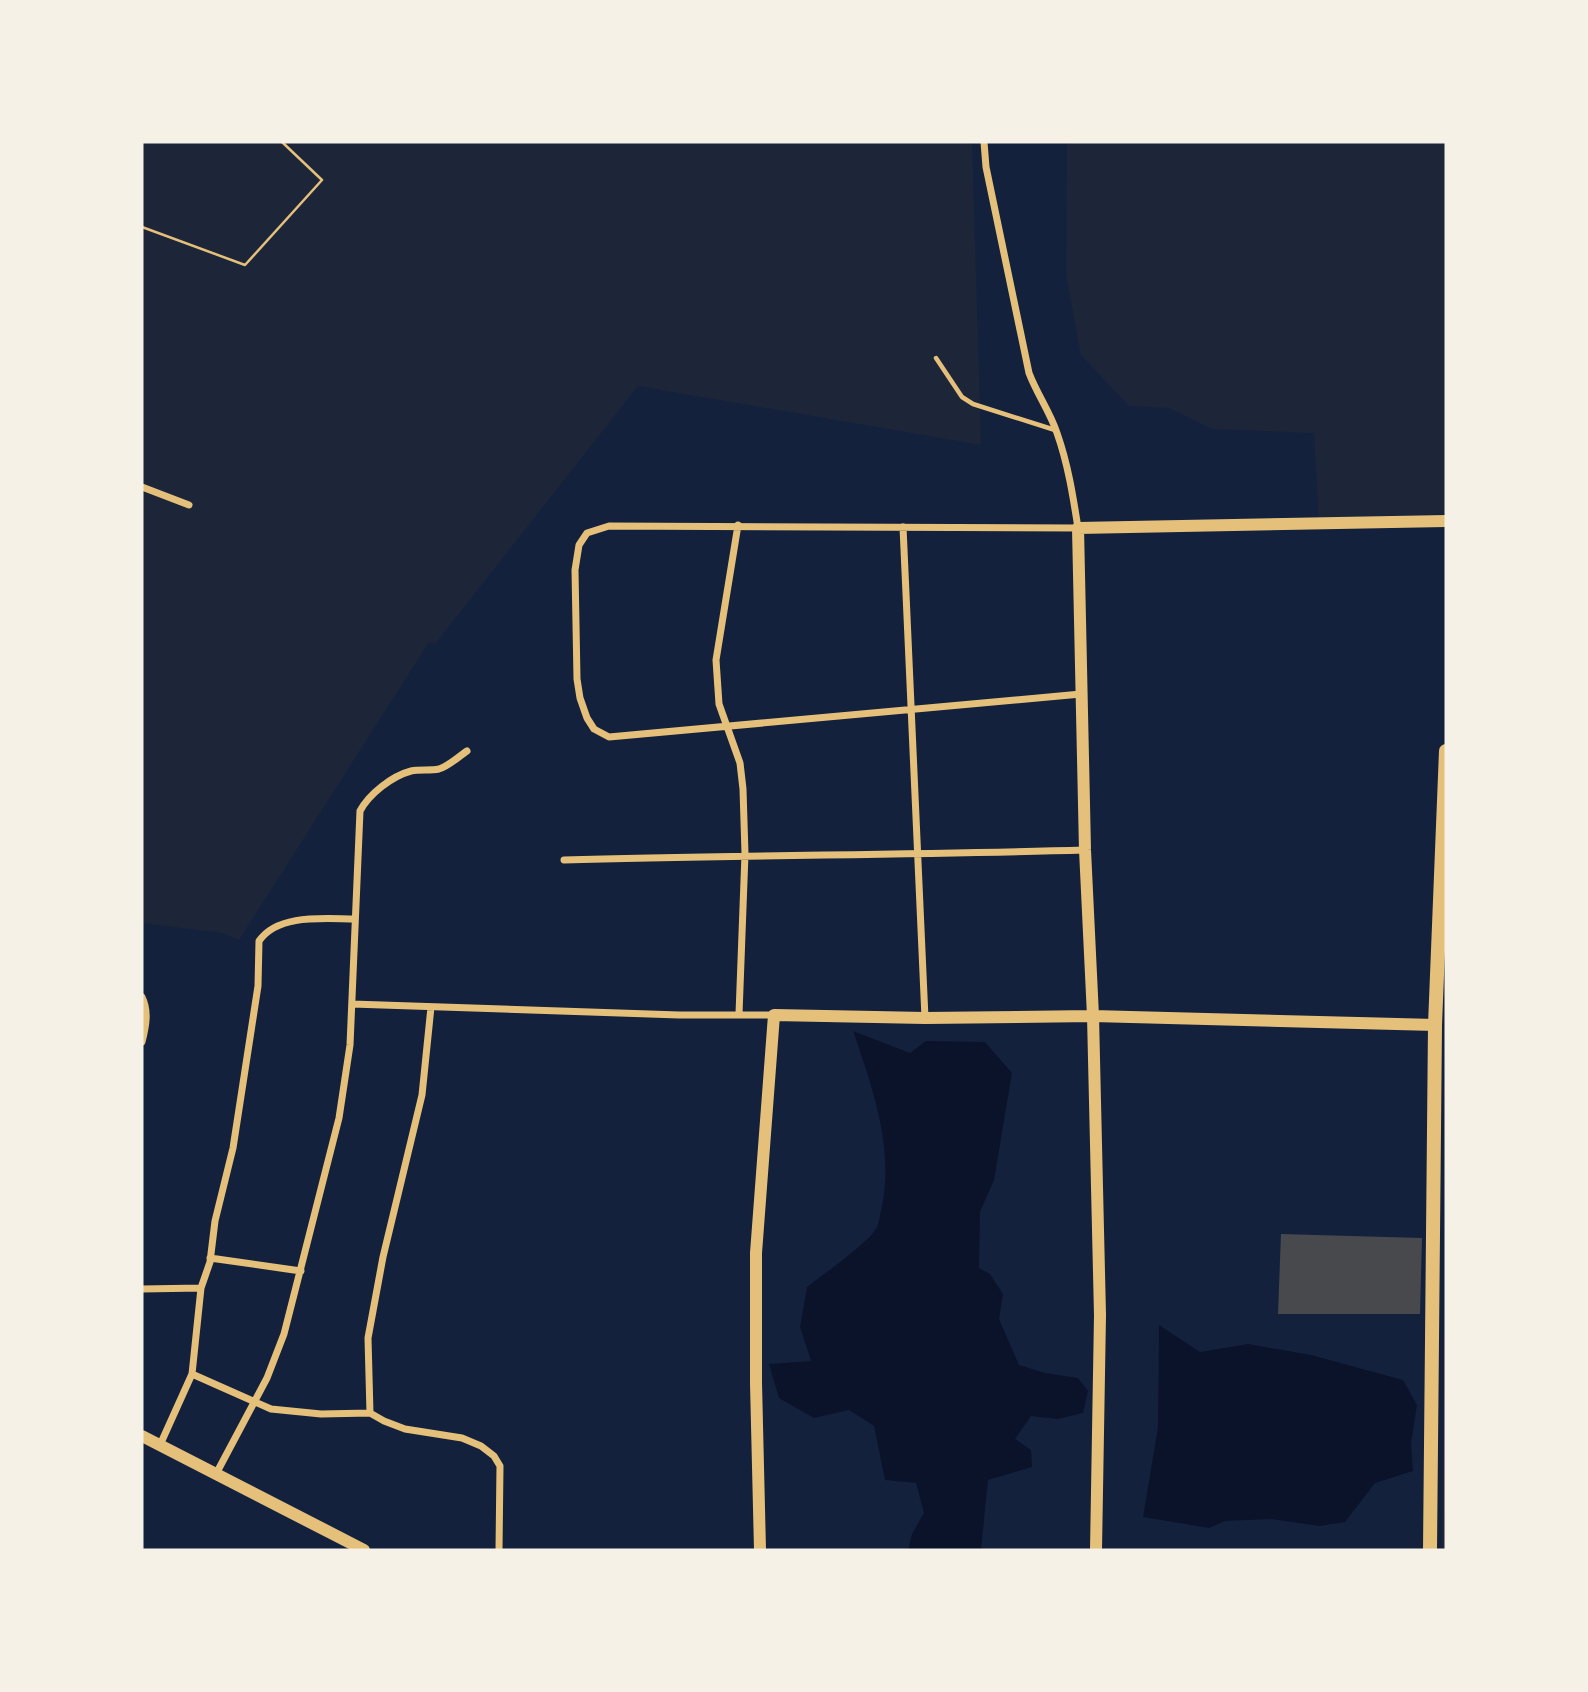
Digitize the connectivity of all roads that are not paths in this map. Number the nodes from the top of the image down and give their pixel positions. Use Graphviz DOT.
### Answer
graph roads {
  1 [pos="984,142"];
  2 [pos="936,358"];
  3 [pos="1056,430"];
  4 [pos="142,487"];
  5 [pos="189,505"];
  6 [pos="1446,520"];
  7 [pos="738,525"];
  8 [pos="903,527"];
  9 [pos="1079,528"];
  10 [pos="1082,694"];
  11 [pos="912,709"];
  12 [pos="728,726"];
  13 [pos="467,751"];
  14 [pos="1446,751"];
  15 [pos="1445,771"];
  16 [pos="1085,850"];
  17 [pos="745,855"];
  18 [pos="919,855"];
  19 [pos="564,860"];
  20 [pos="355,919"];
  21 [pos="142,997"];
  22 [pos="352,1004"];
  23 [pos="431,1007"];
  24 [pos="739,1014"];
  25 [pos="774,1015"];
  26 [pos="1093,1016"];
  27 [pos="925,1018"];
  28 [pos="1435,1025"];
  29 [pos="142,1042"];
  30 [pos="210,1258"];
  31 [pos="300,1271"];
  32 [pos="201,1288"];
  33 [pos="142,1289"];
  34 [pos="192,1374"];
  35 [pos="253,1402"];
  36 [pos="370,1412"];
  37 [pos="142,1436"];
  38 [pos="160,1445"];
  39 [pos="215,1475"];
  40 [pos="365,1550"];
  41 [pos="499,1550"];
  42 [pos="760,1550"];
  43 [pos="1096,1550"];
  44 [pos="1430,1550"];
  1 -- 3 [label="street"];
  2 -- 3 [label="lane"];
  3 -- 9 [label="street"];
  4 -- 5 [label="street"];
  6 -- 9 [label="street"];
  7 -- 8 [label="street"];
  7 -- 12 [label="street"];
  7 -- 12 [label="street"];
  8 -- 9 [label="street"];
  8 -- 11 [label="street"];
  9 -- 10 [label="street"];
  10 -- 11 [label="street"];
  10 -- 16 [label="street"];
  11 -- 12 [label="street"];
  11 -- 18 [label="street"];
  12 -- 17 [label="street"];
  13 -- 20 [label="street"];
  14 -- 15 [label="main road"];
  15 -- 28 [label="main road"];
  16 -- 18 [label="street"];
  16 -- 26 [label="street"];
  17 -- 18 [label="street"];
  17 -- 19 [label="street"];
  17 -- 24 [label="street"];
  18 -- 27 [label="street"];
  20 -- 22 [label="street"];
  20 -- 30 [label="street"];
  21 -- 29 [label="street"];
  22 -- 23 [label="street"];
  22 -- 31 [label="street"];
  23 -- 24 [label="street"];
  23 -- 36 [label="street"];
  24 -- 25 [label="street"];
  25 -- 27 [label="street"];
  25 -- 42 [label="street"];
  26 -- 27 [label="street"];
  26 -- 28 [label="street"];
  26 -- 43 [label="street"];
  28 -- 44 [label="main road"];
  30 -- 31 [label="street"];
  30 -- 32 [label="street"];
  31 -- 35 [label="street"];
  32 -- 33 [label="street"];
  32 -- 34 [label="street"];
  34 -- 35 [label="street"];
  34 -- 38 [label="street"];
  35 -- 36 [label="street"];
  35 -- 39 [label="street"];
  36 -- 41 [label="street"];
  37 -- 38 [label="street"];
  38 -- 39 [label="street"];
  39 -- 40 [label="street"];
}
